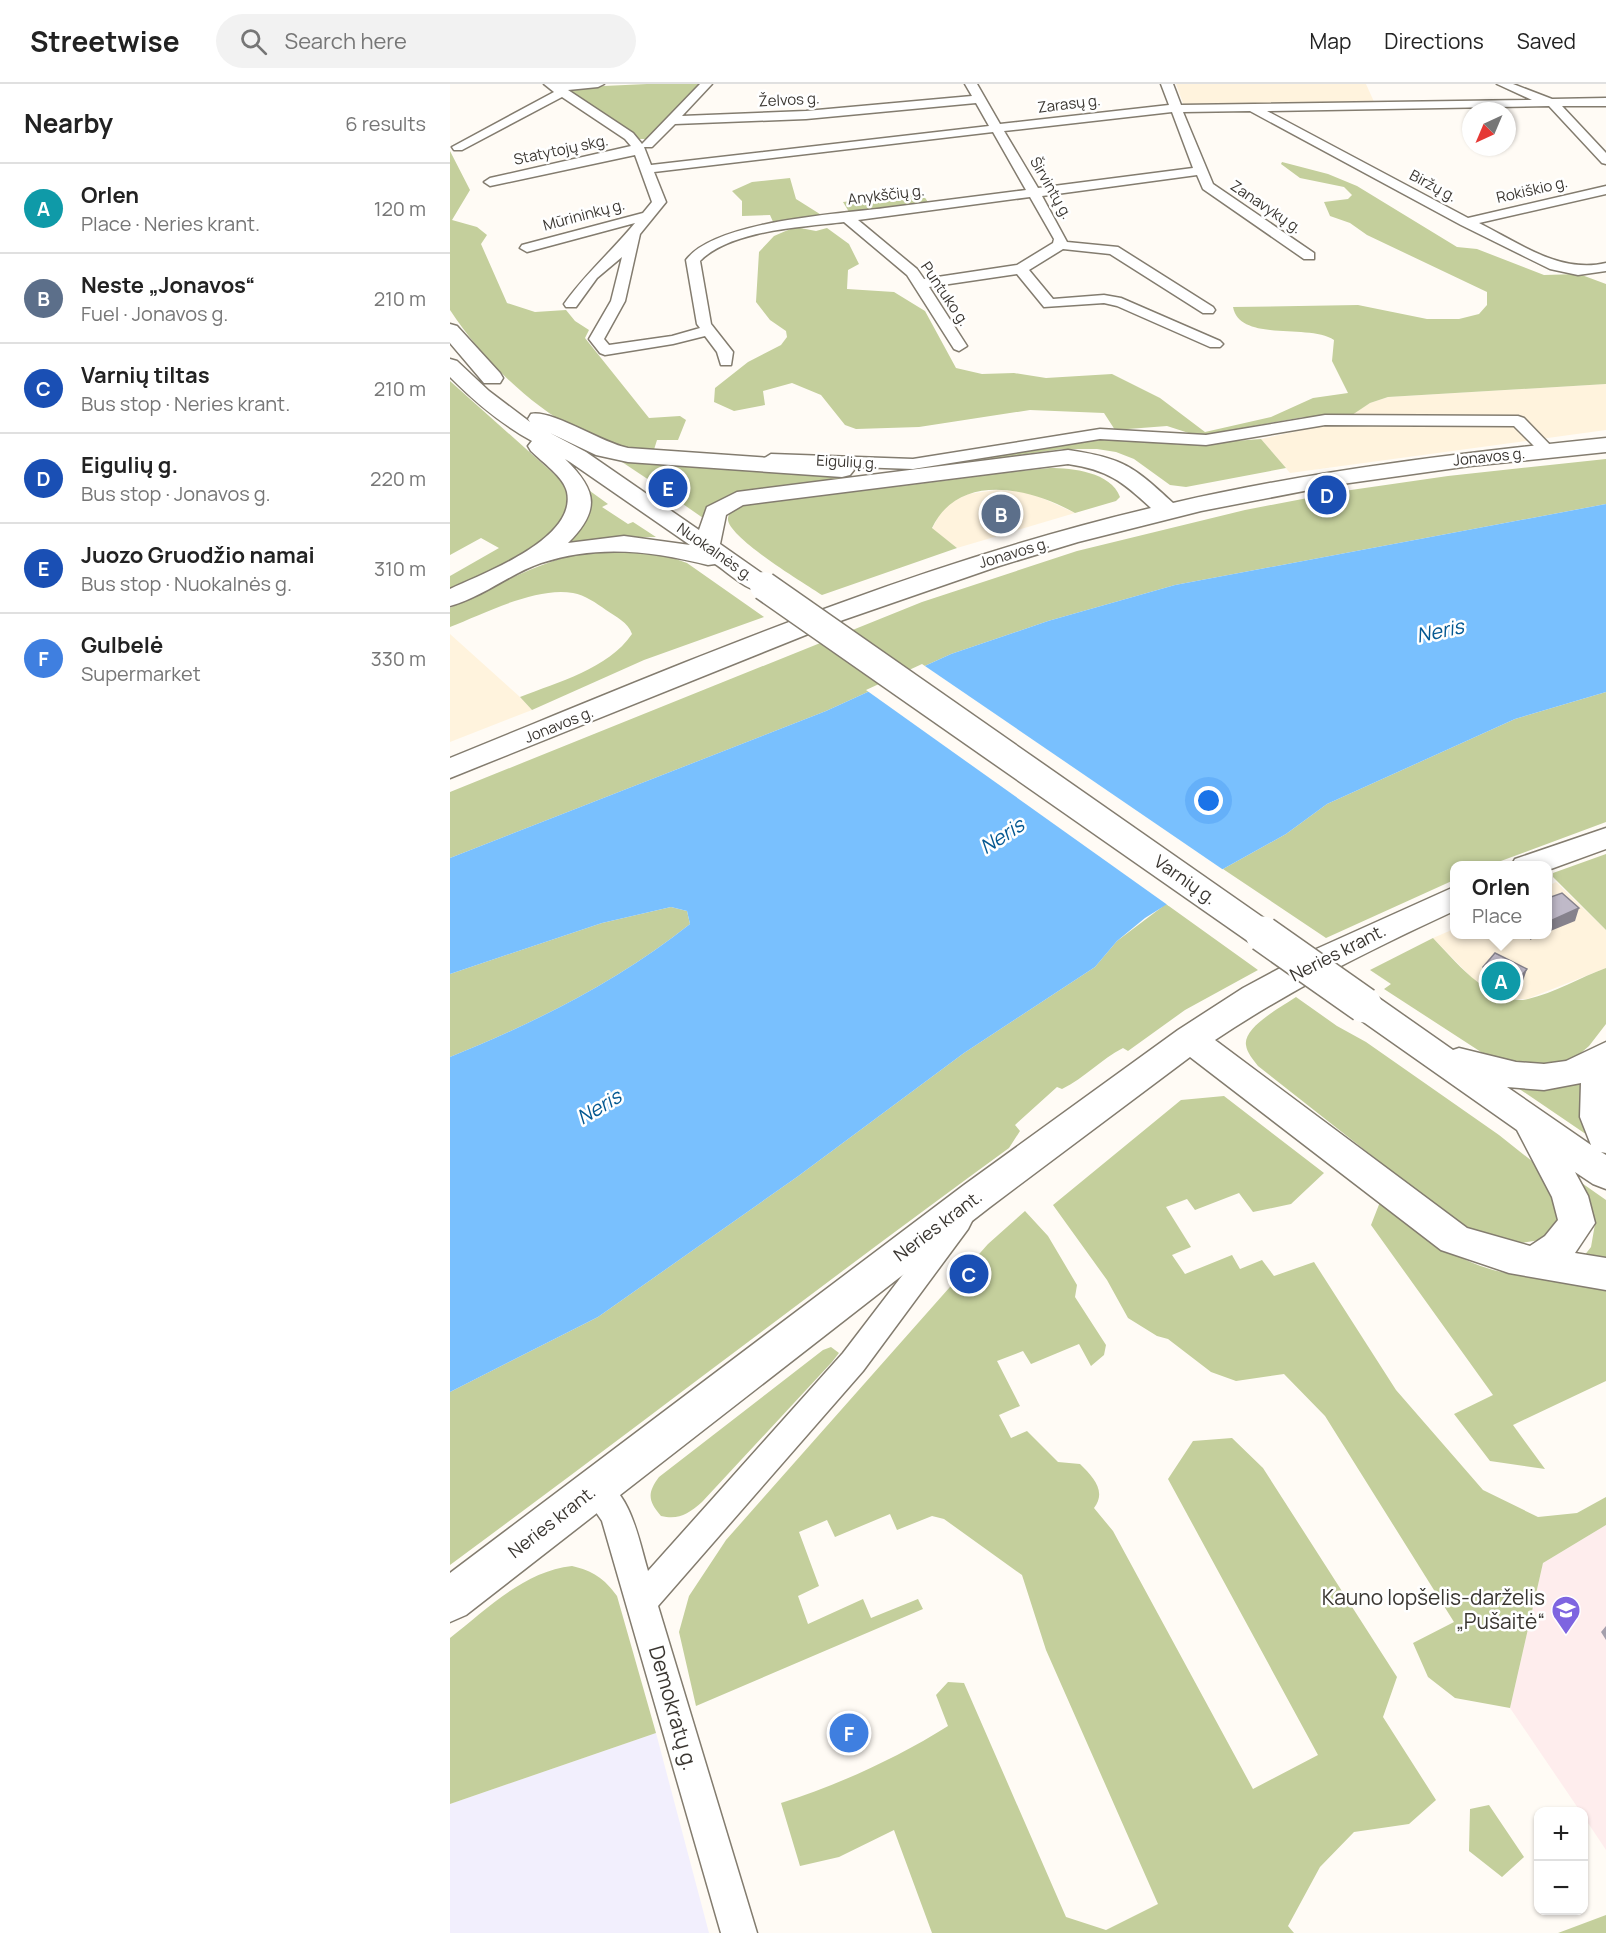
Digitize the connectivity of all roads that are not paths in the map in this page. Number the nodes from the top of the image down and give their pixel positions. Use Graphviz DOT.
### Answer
graph roads {
  1 [pos="598,84"];
  2 [pos="706,84"];
  3 [pos="971,84"];
  4 [pos="1167,84"];
  5 [pos="1503,84"];
  6 [pos="556,88"];
  7 [pos="979,99"];
  8 [pos="1606,102"];
  9 [pos="1553,104"];
  10 [pos="1251,107"];
  11 [pos="1176,109"];
  12 [pos="672,120"];
  13 [pos="998,129"];
  14 [pos="458,147"];
  15 [pos="650,149"];
  16 [pos="1606,160"];
  17 [pos="689,164"];
  18 [pos="647,169"];
  19 [pos="1200,171"];
  20 [pos="490,182"];
  21 [pos="1606,190"];
  22 [pos="1035,193"];
  23 [pos="650,215"];
  24 [pos="845,216"];
  25 [pos="1466,222"];
  26 [pos="635,234"];
  27 [pos="1060,245"];
  28 [pos="527,248"];
  29 [pos="1309,256"];
  30 [pos="1606,267"];
  31 [pos="1021,269"];
  32 [pos="922,284"];
  33 [pos="571,303"];
  34 [pos="1208,310"];
  35 [pos="450,330"];
  36 [pos="707,331"];
  37 [pos="1215,344"];
  38 [pos="959,346"];
  39 [pos="726,362"];
  40 [pos="450,365"];
  41 [pos="530,422"];
  42 [pos="1606,445"];
  43 [pos="1547,450"];
  44 [pos="646,451"];
  45 [pos="705,458"];
  46 [pos="928,475"];
  47 [pos="1168,511"];
  48 [pos="707,546"];
  49 [pos="536,557"];
  50 [pos="735,566"];
  51 [pos="764,586"];
  52 [pos="450,598"];
  53 [pos="450,769"];
  54 [pos="1606,838"];
  55 [pos="1540,861"];
  56 [pos="1450,900"];
  57 [pos="1190,1039"];
  58 [pos="1434,1054"];
  59 [pos="1606,1055"];
  60 [pos="1529,1120"];
  61 [pos="1606,1139"];
  62 [pos="1606,1174"];
  63 [pos="977,1196"];
  64 [pos="1536,1262"];
  65 [pos="1606,1274"];
  66 [pos="595,1489"];
  67 [pos="450,1600"];
  68 [pos="642,1601"];
  69 [pos="739,1933"];
  1 -- 6 [label="street"];
  2 -- 12 [label="street"];
  3 -- 7 [label="street, Širvintų g."];
  4 -- 11 [label="street, Zanavykų g."];
  5 -- 9 [label="street"];
  6 -- 14 [label="street"];
  6 -- 15 [label="street"];
  7 -- 12 [label="street, Želvos g."];
  7 -- 13 [label="street, Širvintų g."];
  8 -- 9 [label="street, Zarasų g."];
  9 -- 10 [label="street, Zarasų g."];
  9 -- 16 [label="street"];
  10 -- 11 [label="street, Zarasų g."];
  10 -- 25 [label="street, Biržų g."];
  11 -- 13 [label="street, Zarasų g."];
  11 -- 19 [label="street, Zanavykų g."];
  12 -- 15 [label="street"];
  13 -- 17 [label="street, Zarasų g."];
  13 -- 22 [label="street, Širvintų g."];
  15 -- 17 [label="street"];
  15 -- 18 [label="street"];
  15 -- 20 [label="street, Statytojų skg."];
  17 -- 18 [label="street, Zarasų g."];
  18 -- 23 [label="street"];
  19 -- 22 [label="street, Anykščių g."];
  19 -- 29 [label="street, Zanavykų g."];
  21 -- 25 [label="street, Rokiškio g."];
  22 -- 24 [label="street, Anykščių g."];
  22 -- 27 [label="street, Širvintų g."];
  23 -- 26 [label="street"];
  23 -- 28 [label="street, Mūrininkų g."];
  24 -- 32 [label="street, Puntuko g."];
  24 -- 36 [label="street, Anykščių g."];
  25 -- 30 [label="street, Biržų g."];
  26 -- 33 [label="street"];
  26 -- 36 [label="street"];
  27 -- 31 [label="street, Širvintų g."];
  27 -- 34 [label="street"];
  31 -- 32 [label="street, Širvintų g."];
  31 -- 37 [label="street"];
  32 -- 38 [label="street, Puntuko g."];
  35 -- 41 [label="main road, Nuokalnės g."];
  36 -- 39 [label="street, Anykščių g."];
  40 -- 41 [label="main road, Nuokalnės g."];
  41 -- 45 [label="main road"];
  41 -- 48 [label="main road, Nuokalnės g."];
  41 -- 49 [label="main road"];
  42 -- 43 [label="main road, Jonavos g."];
  43 -- 45 [label="street, Eigulių g."];
  43 -- 47 [label="main road, Jonavos g."];
  44 -- 45 [label="street, Eigulių g."];
  45 -- 46 [label="main road"];
  46 -- 47 [label="main road"];
  46 -- 48 [label="main road"];
  47 -- 53 [label="main road, Jonavos g."];
  48 -- 50 [label="main road, Nuokalnės g."];
  49 -- 50 [label="main road"];
  49 -- 52 [label="main road"];
  50 -- 51 [label="main road, Nuokalnės g."];
  51 -- 58 [label="main road, Varnių g., bridge"];
  54 -- 55 [label="main road"];
  56 -- 57 [label="main road, Neries krant."];
  57 -- 63 [label="main road, Neries krant."];
  57 -- 64 [label="main road"];
  58 -- 59 [label="main road"];
  58 -- 60 [label="main road, Varnių g."];
  59 -- 61 [label="main road"];
  60 -- 62 [label="main road, Varnių g."];
  60 -- 64 [label="main road"];
  63 -- 66 [label="main road, Neries krant."];
  63 -- 68 [label="street"];
  64 -- 65 [label="main road"];
  66 -- 67 [label="main road, Neries krant."];
  66 -- 68 [label="street, Demokratų g."];
  68 -- 69 [label="street, Demokratų g."];
}
